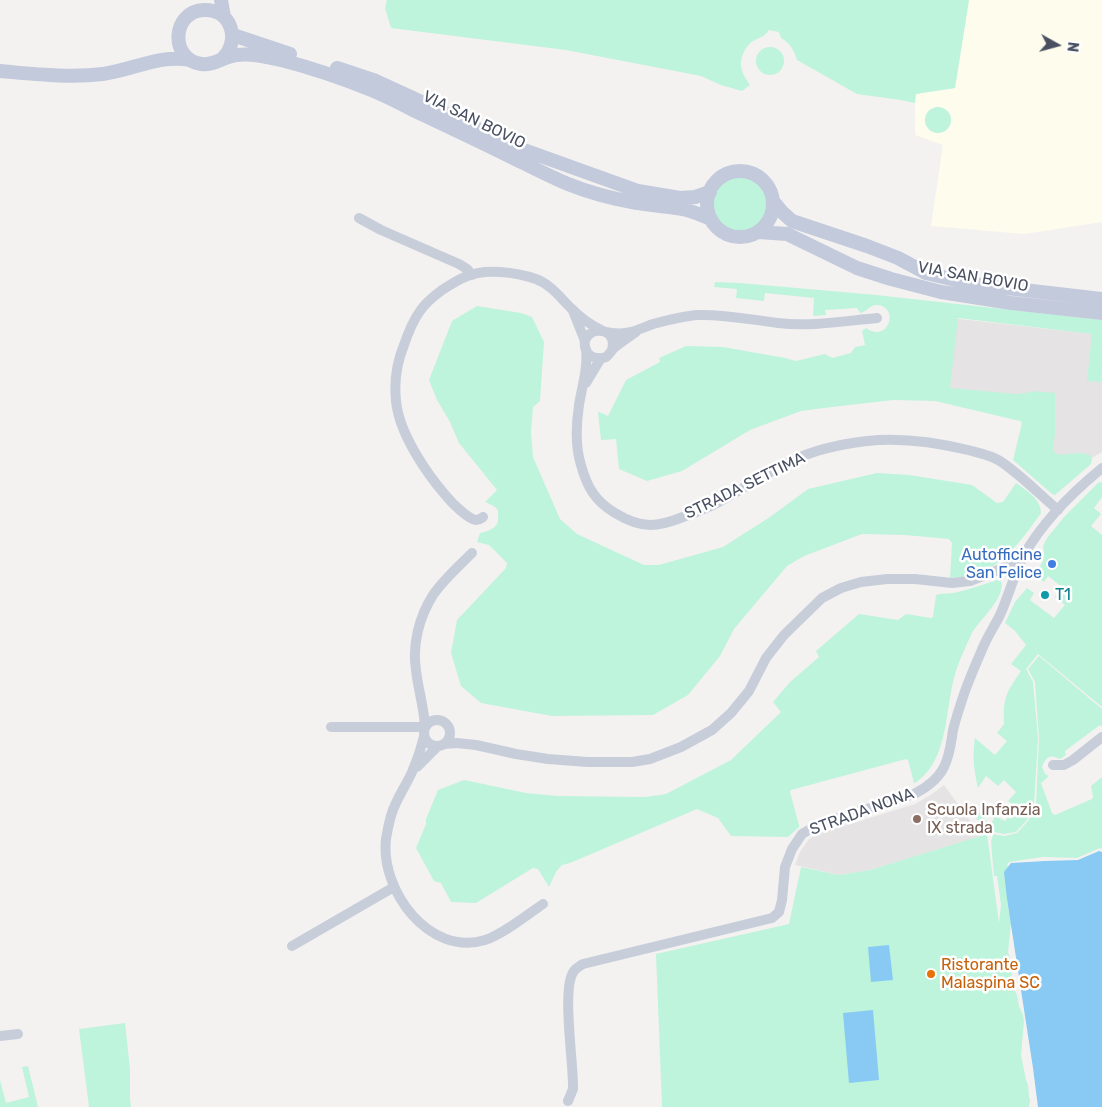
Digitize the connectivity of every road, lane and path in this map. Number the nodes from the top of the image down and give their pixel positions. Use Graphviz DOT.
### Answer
graph roads {
  1 [pos="222,0"];
  2 [pos="209,5"];
  3 [pos="224,17"];
  4 [pos="232,35"];
  5 [pos="178,36"];
  6 [pos="223,58"];
  7 [pos="190,60"];
  8 [pos="154,61"];
  9 [pos="0,70"];
  10 [pos="710,192"];
  11 [pos="773,201"];
  12 [pos="359,218"];
  13 [pos="711,219"];
  14 [pos="758,232"];
  15 [pos="472,275"];
  16 [pos="1102,299"];
  17 [pos="573,310"];
  18 [pos="1102,313"];
  19 [pos="877,318"];
  20 [pos="639,330"];
  21 [pos="603,331"];
  22 [pos="585,345"];
  23 [pos="612,350"];
  24 [pos="601,358"];
  25 [pos="584,386"];
  26 [pos="1102,468"];
  27 [pos="1058,510"];
  28 [pos="483,517"];
  29 [pos="472,552"];
  30 [pos="1020,564"];
  31 [pos="420,690"];
  32 [pos="446,723"];
  33 [pos="331,727"];
  34 [pos="424,732"];
  35 [pos="1102,737"];
  36 [pos="476,744"];
  37 [pos="441,745"];
  38 [pos="1053,765"];
  39 [pos="411,773"];
  40 [pos="394,887"];
  41 [pos="543,904"];
  42 [pos="292,946"];
  43 [pos="18,1034"];
  44 [pos="0,1036"];
  45 [pos="568,1101"];
  1 -- 3 [label="main road"];
  2 -- 3 [label="main road"];
  2 -- 5 [label="main road"];
  3 -- 4 [label="main road"];
  4 -- 6 [label="main road"];
  4 -- 10 [label="main road, VIA SAN BOVIO"];
  5 -- 7 [label="main road"];
  5 -- 8 [label="main road"];
  6 -- 7 [label="main road, VIA SAN BOVIO"];
  6 -- 13 [label="main road, VIA SAN BOVIO"];
  7 -- 8 [label="main road, VIA SAN BOVIO"];
  8 -- 9 [label="main road, VIA SAN BOVIO"];
  10 -- 11 [label="main road, VIA SAN BOVIO"];
  10 -- 13 [label="main road"];
  11 -- 14 [label="main road"];
  11 -- 16 [label="main road, VIA SAN BOVIO"];
  12 -- 15 [label="street"];
  13 -- 14 [label="main road, VIA SAN BOVIO"];
  14 -- 18 [label="main road, VIA SAN BOVIO"];
  15 -- 17 [label="street, STRADA SETTIMA"];
  15 -- 28 [label="street, STRADA SETTIMA"];
  17 -- 21 [label="street, STRADA SETTIMA"];
  17 -- 22 [label="street, STRADA SETTIMA"];
  19 -- 20 [label="street, STRADA SETTIMA"];
  20 -- 21 [label="street, STRADA SETTIMA"];
  20 -- 23 [label="street, STRADA SETTIMA"];
  21 -- 22 [label="street"];
  21 -- 23 [label="street"];
  22 -- 24 [label="street"];
  22 -- 25 [label="street, STRADA SETTIMA"];
  23 -- 24 [label="street, STRADA SETTIMA"];
  24 -- 25 [label="street, STRADA SETTIMA"];
  25 -- 27 [label="street, STRADA SETTIMA"];
  26 -- 27 [label="street, STRADA NONA"];
  27 -- 30 [label="street, STRADA NONA"];
  29 -- 31 [label="street"];
  30 -- 36 [label="street"];
  30 -- 45 [label="street, STRADA NONA"];
  31 -- 32 [label="street"];
  31 -- 34 [label="street"];
  32 -- 34 [label="street"];
  32 -- 36 [label="street"];
  32 -- 37 [label="street"];
  33 -- 34 [label="street"];
  34 -- 37 [label="street"];
  34 -- 39 [label="street"];
  35 -- 38 [label="street"];
  36 -- 37 [label="street"];
  37 -- 39 [label="street"];
  39 -- 40 [label="street"];
  40 -- 41 [label="street"];
  40 -- 42 [label="street"];
  43 -- 44 [label="street"];
}
